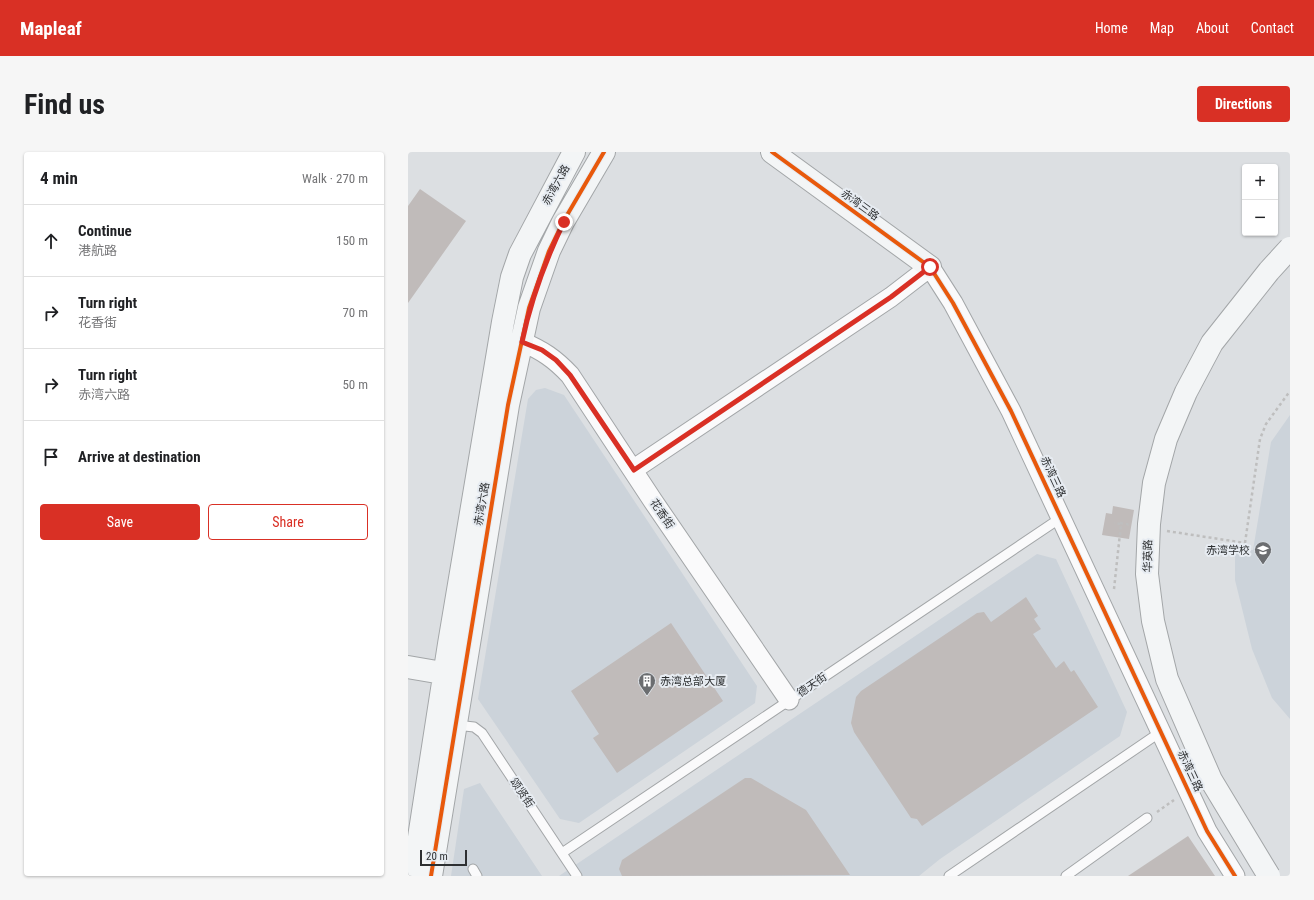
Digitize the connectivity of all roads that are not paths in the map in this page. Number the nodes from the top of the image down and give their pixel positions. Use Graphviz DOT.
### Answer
graph roads {
  1 [pos="574,152"];
  2 [pos="604,152"];
  3 [pos="772,152"];
  4 [pos="1290,248"];
  5 [pos="930,267"];
  6 [pos="522,342"];
  7 [pos="634,470"];
  8 [pos="1062,517"];
  9 [pos="408,668"];
  10 [pos="454,675"];
  11 [pos="789,700"];
  12 [pos="456,724"];
  13 [pos="1162,732"];
  14 [pos="1147,818"];
  15 [pos="562,852"];
  16 [pos="413,876"];
  17 [pos="431,876"];
  18 [pos="577,876"];
  19 [pos="949,876"];
  20 [pos="1066,876"];
  21 [pos="1235,876"];
  22 [pos="1269,876"];
  1 -- 10 [label="street, 赤湾六路"];
  2 -- 6 [label="street, 赤湾六路"];
  3 -- 5 [label="street, 赤湾三路"];
  4 -- 22 [label="street, 华英路, bridge"];
  5 -- 7 [label="street"];
  5 -- 8 [label="street, 赤湾三路"];
  6 -- 7 [label="street, 花香街"];
  6 -- 10 [label="street, 赤湾六路"];
  7 -- 11 [label="street, 花香街"];
  8 -- 11 [label="lane, 德天街"];
  8 -- 13 [label="street, 赤湾三路"];
  9 -- 10 [label="street"];
  10 -- 12 [label="street, 赤湾六路"];
  10 -- 16 [label="street, 赤湾六路"];
  11 -- 15 [label="lane, 德天街"];
  12 -- 15 [label="lane, 颂贤街"];
  12 -- 17 [label="street, 赤湾六路"];
  13 -- 19 [label="lane"];
  13 -- 21 [label="street, 赤湾三路"];
  14 -- 20 [label="lane"];
  15 -- 18 [label="lane, 颂贤街"];
}
